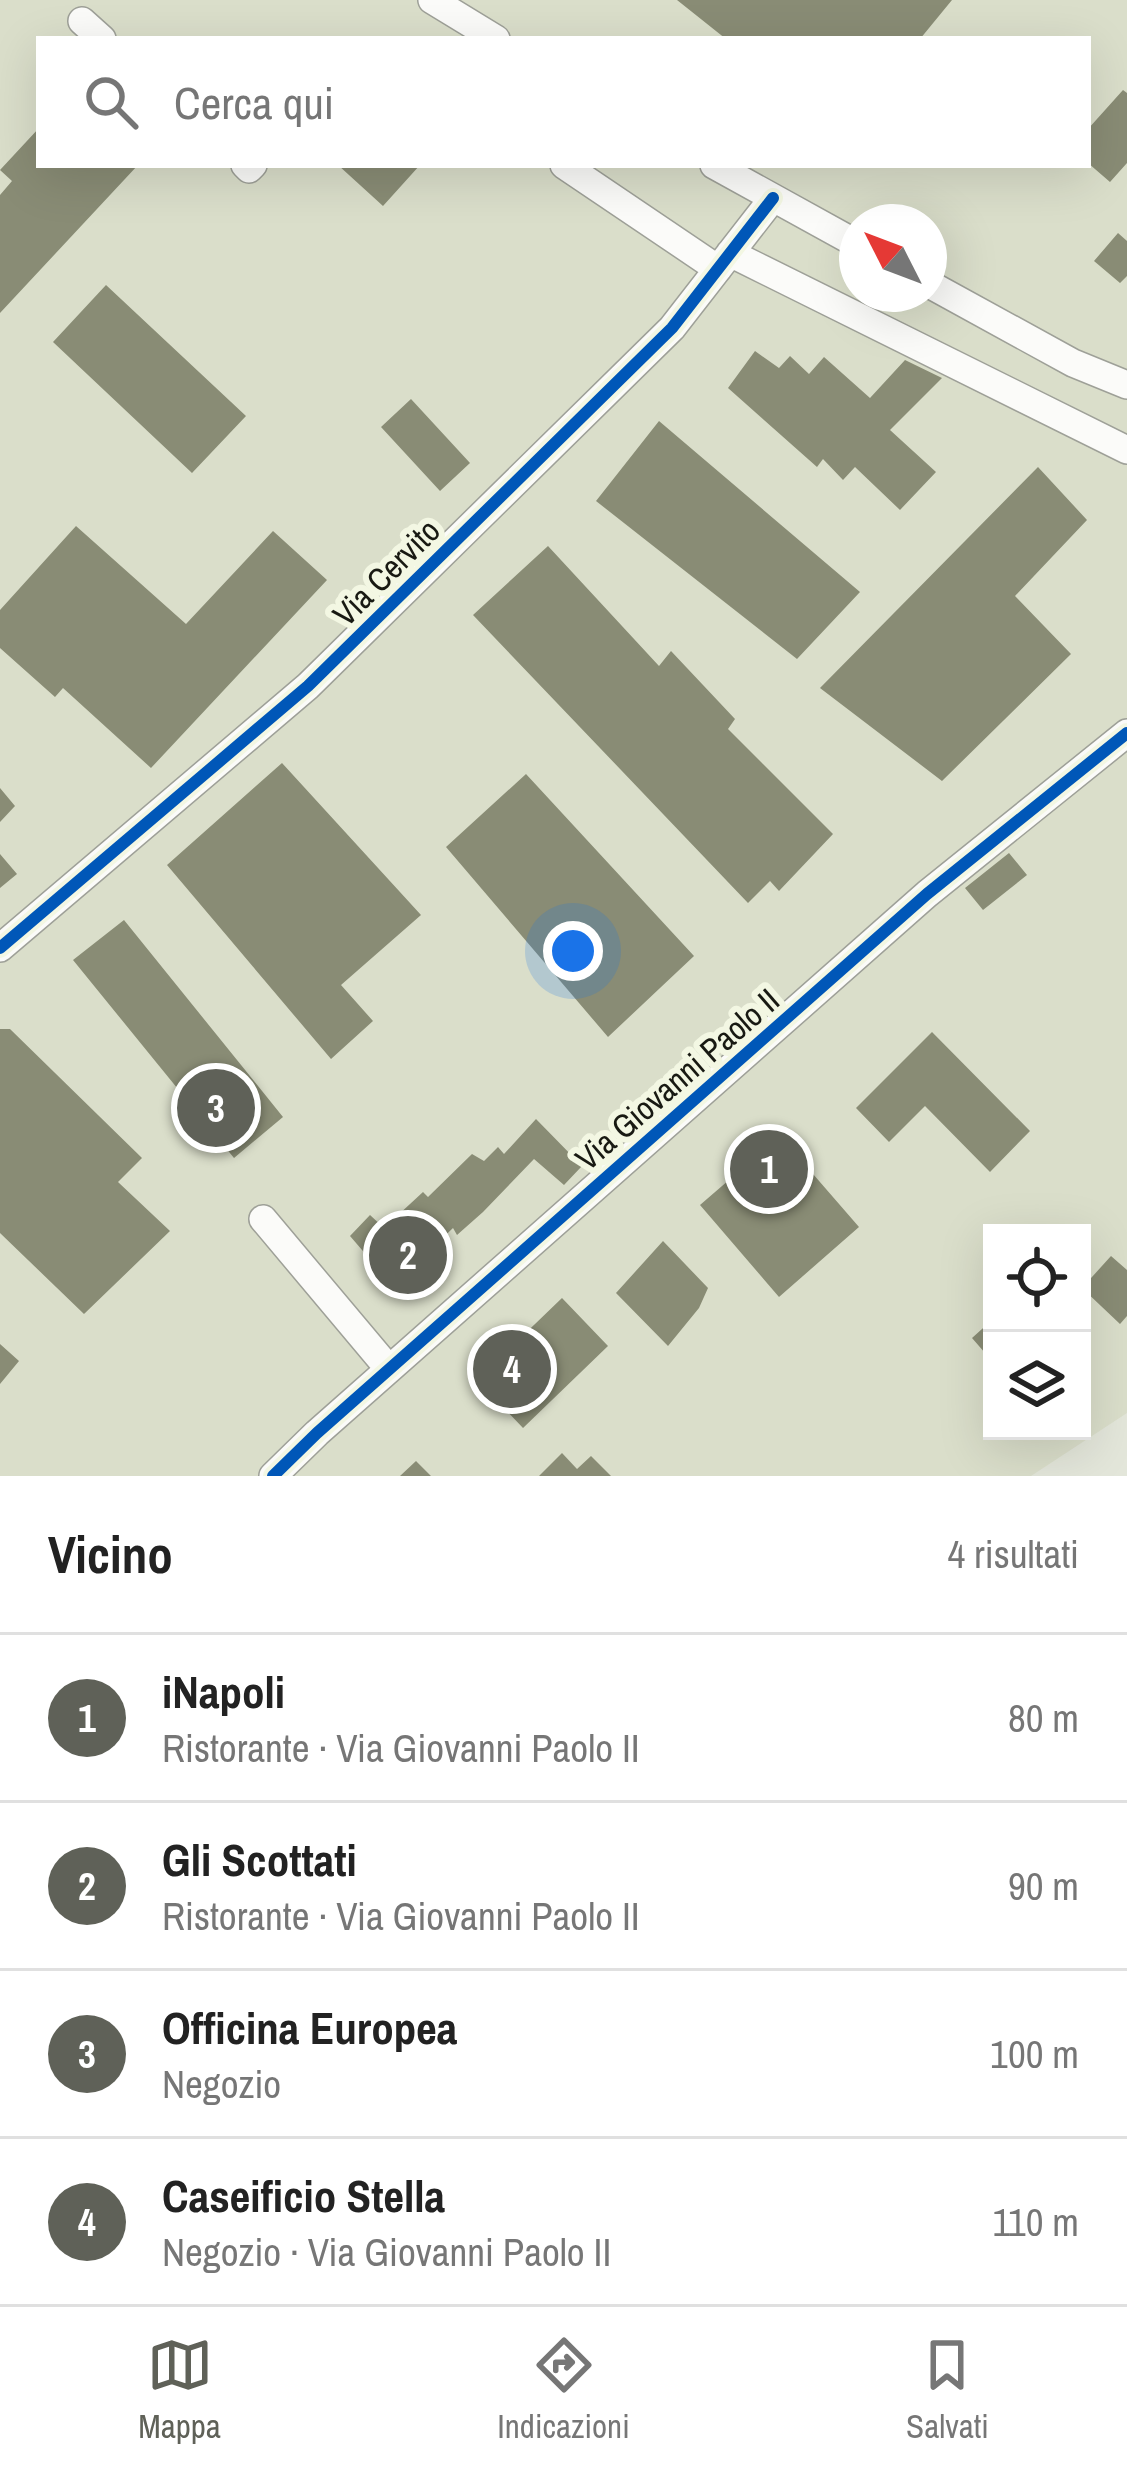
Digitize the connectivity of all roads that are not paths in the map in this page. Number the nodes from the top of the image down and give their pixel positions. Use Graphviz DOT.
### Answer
graph roads {
  1 [pos="432,0"];
  2 [pos="491,36"];
  3 [pos="569,168"];
  4 [pos="719,168"];
  5 [pos="773,198"];
  6 [pos="839,234"];
  7 [pos="724,261"];
  8 [pos="947,294"];
  9 [pos="1073,363"];
  10 [pos="1127,386"];
  11 [pos="1127,400"];
  12 [pos="1127,450"];
  13 [pos="1127,733"];
  14 [pos="0,948"];
  15 [pos="263,1219"];
  16 [pos="389,1370"];
  17 [pos="273,1476"];
  1 -- 2 [label="street"];
  3 -- 7 [label="street"];
  4 -- 5 [label="street"];
  5 -- 6 [label="street"];
  5 -- 7 [label="street, Via Cervito"];
  7 -- 12 [label="street"];
  7 -- 14 [label="street, Via Cervito"];
  8 -- 9 [label="street"];
  9 -- 10 [label="street"];
  9 -- 11 [label="street"];
  13 -- 16 [label="street, Via Giovanni Paolo II"];
  15 -- 16 [label="street"];
  16 -- 17 [label="street, Via Giovanni Paolo II"];
}
